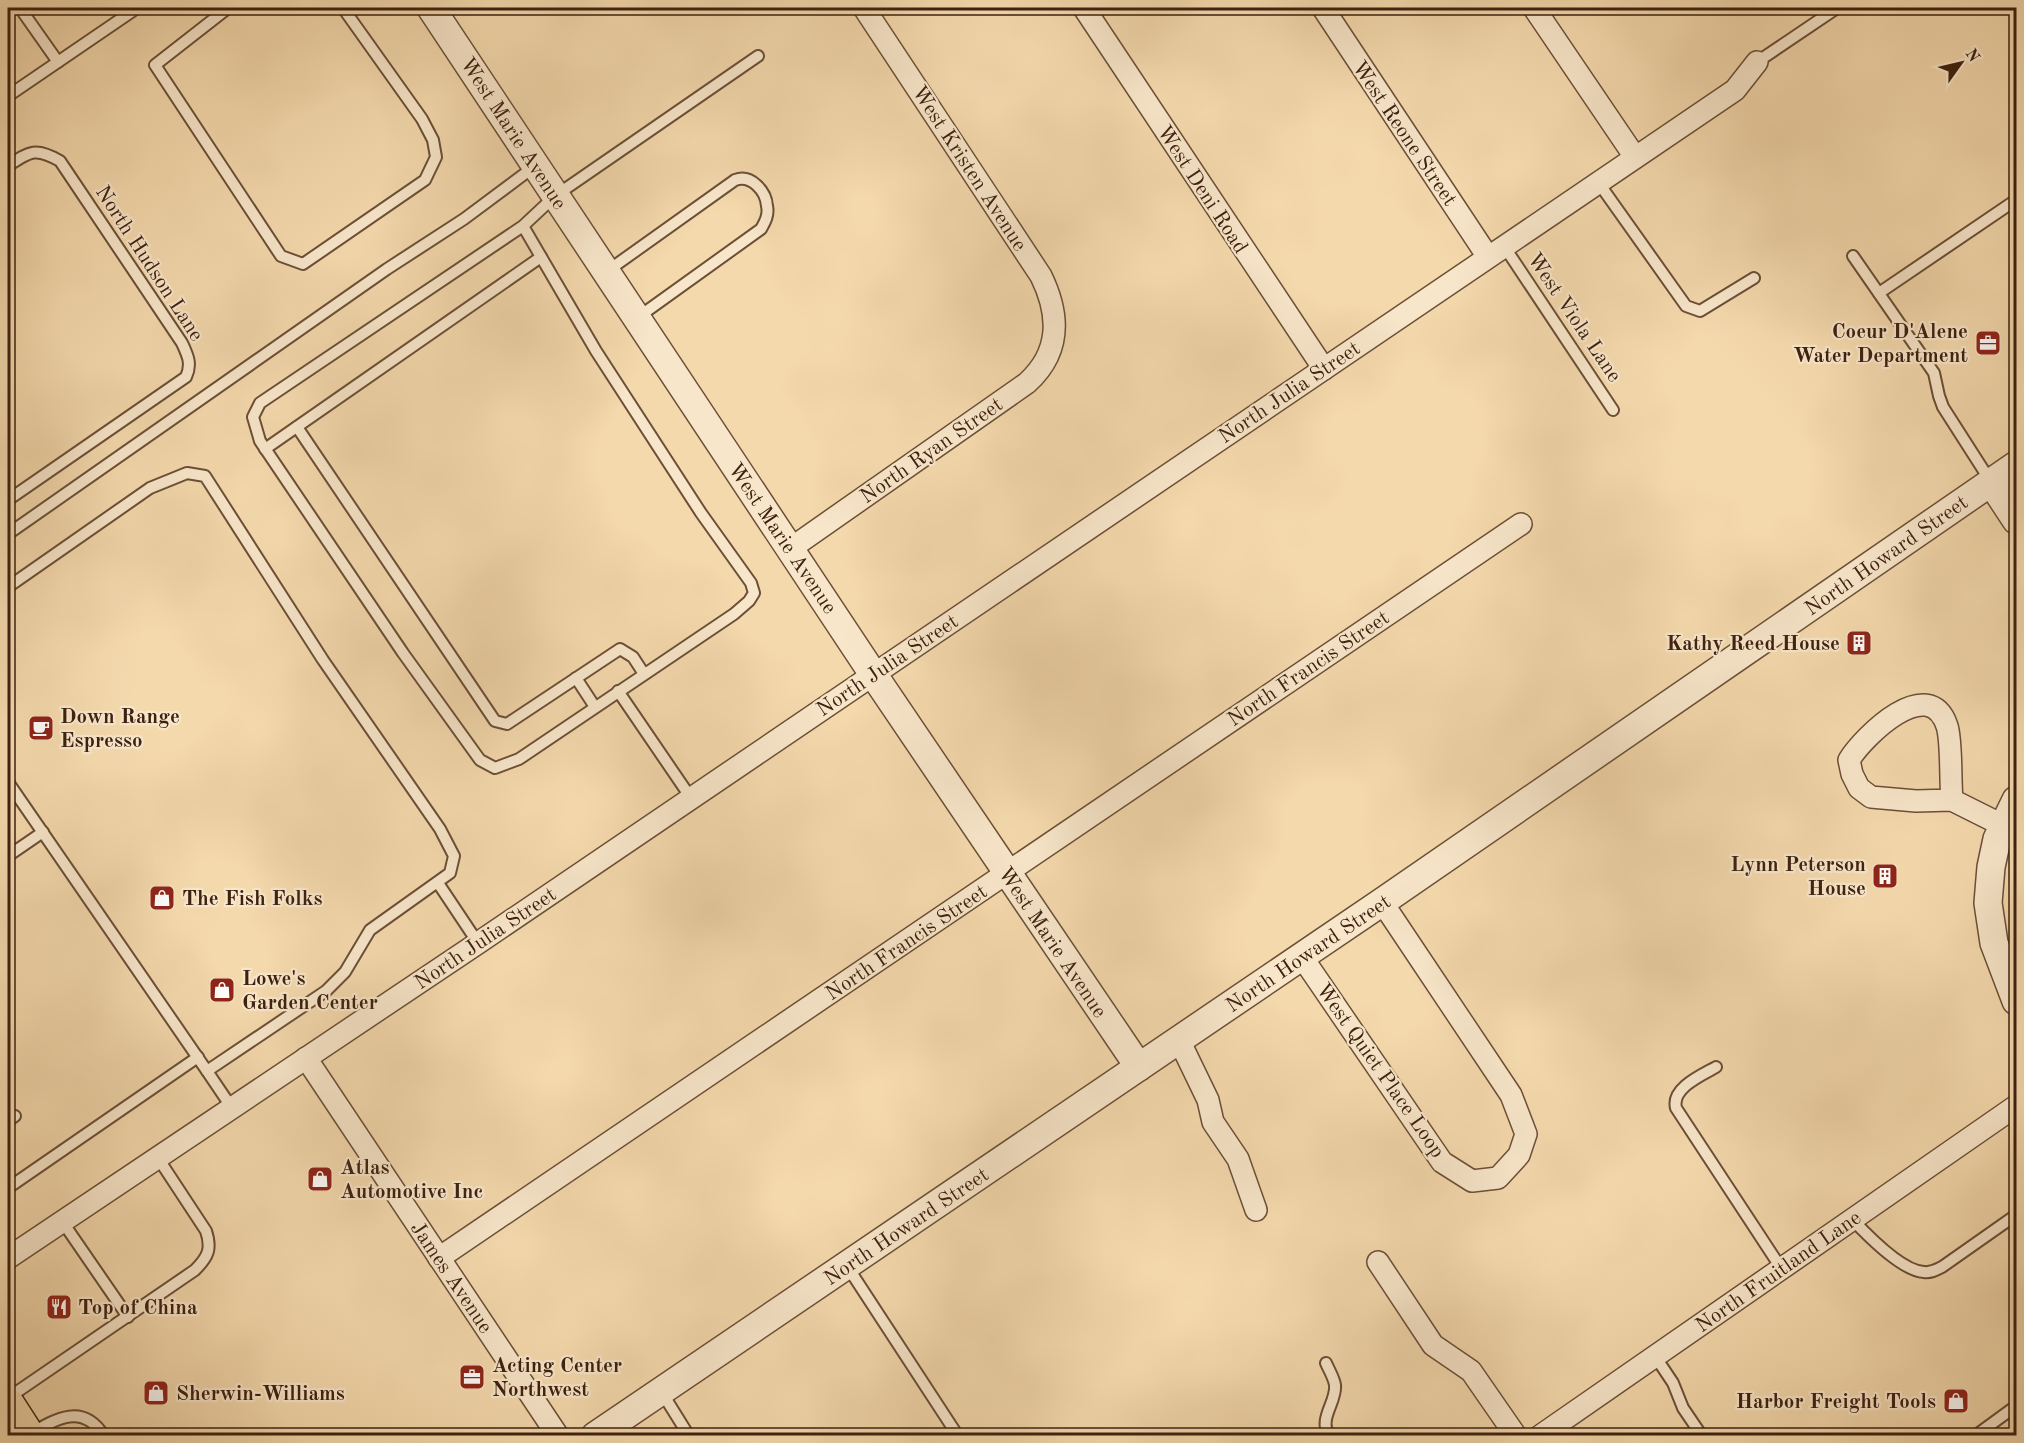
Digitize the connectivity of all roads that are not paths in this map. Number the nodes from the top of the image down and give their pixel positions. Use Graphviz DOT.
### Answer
graph roads {
  1 [pos="20,8"];
  2 [pos="137,8"];
  3 [pos="228,8"];
  4 [pos="343,8"];
  5 [pos="431,8"];
  6 [pos="864,8"];
  7 [pos="1084,8"];
  8 [pos="1323,8"];
  9 [pos="1534,8"];
  10 [pos="1837,8"];
  11 [pos="758,56"];
  12 [pos="58,62"];
  13 [pos="1757,62"];
  14 [pos="8,96"];
  15 [pos="1635,157"];
  16 [pos="8,165"];
  17 [pos="536,166"];
  18 [pos="1598,182"];
  19 [pos="555,196"];
  20 [pos="2016,200"];
  21 [pos="523,226"];
  22 [pos="1496,252"];
  23 [pos="1853,256"];
  24 [pos="541,257"];
  25 [pos="606,272"];
  26 [pos="1754,278"];
  27 [pos="1879,293"];
  28 [pos="637,319"];
  29 [pos="1054,335"];
  30 [pos="1324,369"];
  31 [pos="1613,410"];
  32 [pos="297,427"];
  33 [pos="265,449"];
  34 [pos="2016,465"];
  35 [pos="1991,482"];
  36 [pos="8,500"];
  37 [pos="2016,520"];
  38 [pos="1521,525"];
  39 [pos="8,534"];
  40 [pos="790,549"];
  41 [pos="8,587"];
  42 [pos="644,674"];
  43 [pos="873,674"];
  44 [pos="576,678"];
  45 [pos="618,692"];
  46 [pos="595,707"];
  47 [pos="8,782"];
  48 [pos="691,798"];
  49 [pos="1952,800"];
  50 [pos="2016,800"];
  51 [pos="2004,826"];
  52 [pos="43,832"];
  53 [pos="8,856"];
  54 [pos="1007,874"];
  55 [pos="438,883"];
  56 [pos="1382,902"];
  57 [pos="478,943"];
  58 [pos="1302,957"];
  59 [pos="2016,1001"];
  60 [pos="1179,1040"];
  61 [pos="198,1057"];
  62 [pos="306,1058"];
  63 [pos="1716,1066"];
  64 [pos="1139,1067"];
  65 [pos="207,1071"];
  66 [pos="2016,1106"];
  67 [pos="232,1108"];
  68 [pos="158,1158"];
  69 [pos="8,1188"];
  70 [pos="1256,1210"];
  71 [pos="2016,1215"];
  72 [pos="1852,1219"];
  73 [pos="62,1221"];
  74 [pos="8,1258"];
  75 [pos="439,1258"];
  76 [pos="1378,1262"];
  77 [pos="847,1266"];
  78 [pos="1781,1268"];
  79 [pos="128,1317"];
  80 [pos="1654,1356"];
  81 [pos="1326,1363"];
  82 [pos="661,1391"];
  83 [pos="8,1398"];
  84 [pos="8,1405"];
  85 [pos="2016,1407"];
  86 [pos="28,1435"];
  87 [pos="104,1436"];
  88 [pos="558,1436"];
  89 [pos="595,1436"];
  90 [pos="689,1436"];
  91 [pos="958,1436"];
  92 [pos="1329,1436"];
  93 [pos="1516,1436"];
  94 [pos="1540,1436"];
  95 [pos="1702,1436"];
  96 [pos="1975,1436"];
  1 -- 12 [label="lane"];
  2 -- 12 [label="lane"];
  3 -- 4 [label="lane"];
  5 -- 17 [label="street, West Marie Avenue"];
  6 -- 29 [label="street, West Kristen Avenue"];
  7 -- 30 [label="street, West Deni Road"];
  8 -- 22 [label="street, West Reone Street"];
  9 -- 15 [label="street"];
  10 -- 13 [label="lane"];
  11 -- 19 [label="lane"];
  12 -- 14 [label="lane"];
  13 -- 15 [label="street, North Julia Street"];
  15 -- 18 [label="street, North Julia Street"];
  16 -- 36 [label="lane, North Hudson Lane"];
  17 -- 19 [label="street, West Marie Avenue"];
  17 -- 39 [label="lane"];
  18 -- 22 [label="street, North Julia Street"];
  18 -- 26 [label="lane"];
  19 -- 21 [label="lane"];
  19 -- 25 [label="street, West Marie Avenue"];
  20 -- 27 [label="lane"];
  21 -- 24 [label="lane"];
  21 -- 33 [label="lane"];
  22 -- 30 [label="street, North Julia Street"];
  22 -- 31 [label="lane, West Viola Lane"];
  23 -- 27 [label="lane"];
  24 -- 32 [label="lane"];
  24 -- 42 [label="lane"];
  25 -- 28 [label="street, West Marie Avenue"];
  25 -- 28 [label="lane"];
  27 -- 35 [label="lane"];
  28 -- 40 [label="street, West Marie Avenue"];
  29 -- 40 [label="street, North Ryan Street"];
  30 -- 43 [label="street, North Julia Street"];
  32 -- 33 [label="lane"];
  32 -- 44 [label="lane"];
  33 -- 46 [label="lane"];
  34 -- 35 [label="street, North Howard Street"];
  35 -- 37 [label="street"];
  35 -- 56 [label="street, North Howard Street"];
  38 -- 54 [label="street, North Francis Street"];
  40 -- 43 [label="street, West Marie Avenue"];
  41 -- 55 [label="lane"];
  42 -- 44 [label="lane"];
  42 -- 45 [label="lane"];
  43 -- 48 [label="street, North Julia Street"];
  43 -- 54 [label="street, West Marie Avenue"];
  44 -- 46 [label="lane"];
  45 -- 46 [label="lane"];
  45 -- 48 [label="lane"];
  47 -- 52 [label="lane"];
  48 -- 57 [label="street, North Julia Street"];
  49 -- 49 [label="street"];
  49 -- 51 [label="street"];
  50 -- 51 [label="street"];
  51 -- 59 [label="street"];
  52 -- 53 [label="lane"];
  52 -- 61 [label="lane"];
  54 -- 64 [label="street, West Marie Avenue"];
  54 -- 75 [label="street, North Francis Street"];
  55 -- 57 [label="lane"];
  55 -- 65 [label="lane"];
  56 -- 58 [label="street, North Howard Street"];
  56 -- 58 [label="street, West Quiet Place Loop"];
  57 -- 62 [label="street, North Julia Street"];
  58 -- 60 [label="street, North Howard Street"];
  60 -- 64 [label="street, North Howard Street"];
  60 -- 70 [label="street"];
  61 -- 65 [label="lane"];
  61 -- 69 [label="lane"];
  62 -- 67 [label="street, North Julia Street"];
  62 -- 75 [label="street, James Avenue"];
  63 -- 78 [label="lane"];
  64 -- 77 [label="street, North Howard Street"];
  65 -- 67 [label="lane"];
  66 -- 72 [label="street, North Fruitland Lane"];
  67 -- 68 [label="street, North Julia Street"];
  68 -- 73 [label="street, North Julia Street"];
  68 -- 79 [label="lane"];
  71 -- 72 [label="lane"];
  72 -- 78 [label="street, North Fruitland Lane"];
  73 -- 74 [label="street, North Julia Street"];
  73 -- 79 [label="lane"];
  75 -- 88 [label="street, James Avenue"];
  76 -- 93 [label="street"];
  77 -- 82 [label="street, North Howard Street"];
  77 -- 91 [label="lane"];
  78 -- 80 [label="street, North Fruitland Lane"];
  79 -- 83 [label="lane"];
  80 -- 94 [label="street, North Fruitland Lane"];
  80 -- 95 [label="lane"];
  81 -- 92 [label="lane"];
  82 -- 89 [label="street, North Howard Street"];
  82 -- 90 [label="lane"];
  84 -- 86 [label="main road"];
  85 -- 96 [label="lane"];
  86 -- 87 [label="lane"];
}
